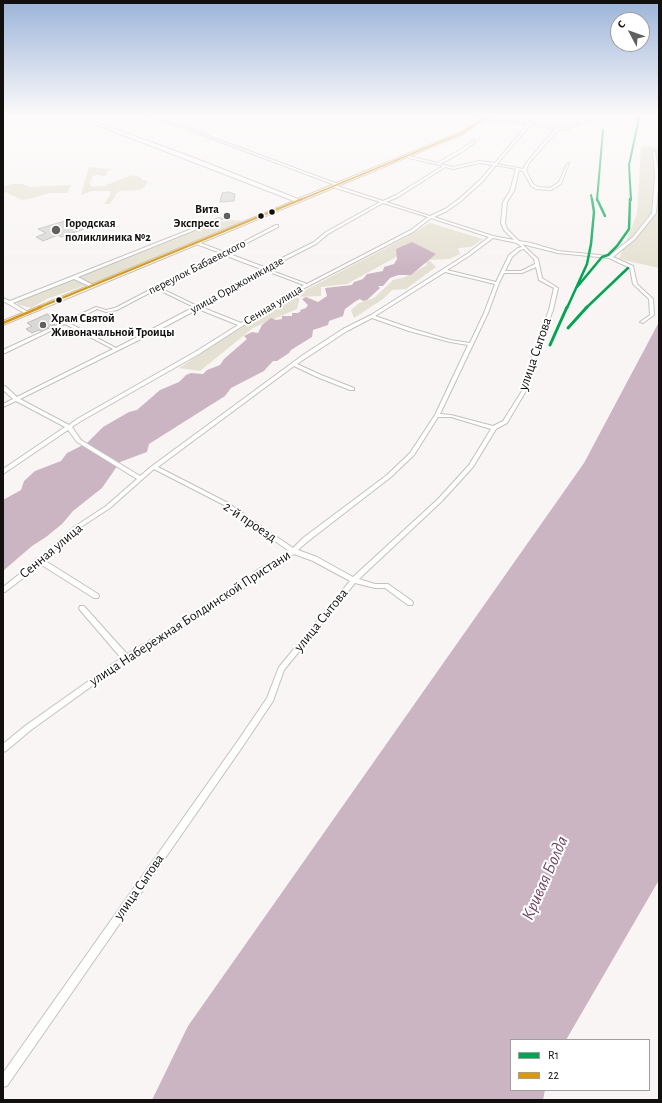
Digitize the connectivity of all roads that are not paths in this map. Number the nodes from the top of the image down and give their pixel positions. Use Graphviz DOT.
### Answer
graph roads {
  1 [pos="209,165"];
  2 [pos="282,165"];
  3 [pos="384,165"];
  4 [pos="464,165"];
  5 [pos="494,165"];
  6 [pos="501,165"];
  7 [pos="526,165"];
  8 [pos="567,165"];
  9 [pos="656,165"];
  10 [pos="444,166"];
  11 [pos="521,170"];
  12 [pos="335,186"];
  13 [pos="299,201"];
  14 [pos="382,202"];
  15 [pos="431,217"];
  16 [pos="220,218"];
  17 [pos="277,226"];
  18 [pos="492,237"];
  19 [pos="197,243"];
  20 [pos="518,243"];
  21 [pos="524,248"];
  22 [pos="224,254"];
  23 [pos="610,258"];
  24 [pos="537,265"];
  25 [pos="265,269"];
  26 [pos="443,270"];
  27 [pos="504,272"];
  28 [pos="74,277"];
  29 [pos="497,283"];
  30 [pos="306,285"];
  31 [pos="92,286"];
  32 [pos="157,288"];
  33 [pos="3,299"];
  34 [pos="10,303"];
  35 [pos="197,307"];
  36 [pos="27,314"];
  37 [pos="372,316"];
  38 [pos="642,322"];
  39 [pos="3,323"];
  40 [pos="66,323"];
  41 [pos="239,324"];
  42 [pos="470,344"];
  43 [pos="115,349"];
  44 [pos="3,352"];
  45 [pos="294,364"];
  46 [pos="3,387"];
  47 [pos="352,388"];
  48 [pos="16,399"];
  49 [pos="3,406"];
  50 [pos="438,415"];
  51 [pos="69,427"];
  52 [pos="494,428"];
  53 [pos="154,467"];
  54 [pos="3,472"];
  55 [pos="141,478"];
  56 [pos="293,551"];
  57 [pos="39,560"];
  58 [pos="354,580"];
  59 [pos="3,590"];
  60 [pos="96,596"];
  61 [pos="410,603"];
  62 [pos="82,608"];
  63 [pos="126,658"];
  64 [pos="3,749"];
  65 [pos="3,1082"];
  1 -- 13 [label="main road"];
  2 -- 12 [label="street"];
  3 -- 12 [label="main road"];
  4 -- 10 [label="street"];
  5 -- 15 [label="street, Сенная улица"];
  6 -- 11 [label="street"];
  7 -- 11 [label="street"];
  8 -- 11 [label="street"];
  9 -- 23 [label="street"];
  10 -- 14 [label="street, улица Орджоникидзе"];
  11 -- 20 [label="street, улица Сытова"];
  12 -- 13 [label="main road"];
  12 -- 14 [label="street"];
  13 -- 19 [label="main road"];
  14 -- 15 [label="street"];
  14 -- 25 [label="street, улица Орджоникидзе"];
  15 -- 18 [label="street"];
  15 -- 30 [label="street, Сенная улица"];
  16 -- 28 [label="street"];
  17 -- 22 [label="street, переулок Бабаевского"];
  18 -- 20 [label="street"];
  18 -- 26 [label="street, Сенная улица"];
  19 -- 22 [label="street"];
  19 -- 31 [label="main road"];
  20 -- 21 [label="street, улица Сытова"];
  20 -- 23 [label="street"];
  21 -- 24 [label="street, улица Сытова"];
  21 -- 27 [label="street, улица Набережная Болдинской Пристани"];
  22 -- 25 [label="street"];
  22 -- 32 [label="street, переулок Бабаевского"];
  23 -- 38 [label="street"];
  24 -- 27 [label="street"];
  24 -- 52 [label="street, улица Сытова"];
  25 -- 30 [label="street"];
  25 -- 35 [label="street, улица Орджоникидзе"];
  26 -- 29 [label="street"];
  26 -- 37 [label="street, Сенная улица"];
  27 -- 29 [label="street, улица Набережная Болдинской Пристани"];
  28 -- 31 [label="street"];
  28 -- 34 [label="street"];
  29 -- 42 [label="street, улица Набережная Болдинской Пристани"];
  30 -- 41 [label="street, Сенная улица"];
  31 -- 36 [label="main road"];
  32 -- 35 [label="street"];
  32 -- 40 [label="street, переулок Бабаевского"];
  33 -- 34 [label="street"];
  34 -- 36 [label="street"];
  35 -- 41 [label="street"];
  35 -- 43 [label="street, улица Орджоникидзе"];
  36 -- 39 [label="main road"];
  37 -- 42 [label="street"];
  37 -- 45 [label="street, Сенная улица"];
  40 -- 43 [label="street"];
  40 -- 44 [label="street"];
  41 -- 51 [label="street, Сенная улица"];
  42 -- 50 [label="street, улица Набережная Болдинской Пристани"];
  43 -- 48 [label="street, улица Орджоникидзе"];
  45 -- 47 [label="street"];
  45 -- 53 [label="street, Сенная улица"];
  46 -- 48 [label="street"];
  48 -- 49 [label="street, улица Орджоникидзе"];
  48 -- 51 [label="street"];
  50 -- 52 [label="street"];
  50 -- 56 [label="street, улица Набережная Болдинской Пристани"];
  51 -- 54 [label="street, Сенная улица"];
  51 -- 55 [label="street"];
  52 -- 58 [label="street, улица Сытова"];
  53 -- 55 [label="street, Сенная улица"];
  53 -- 56 [label="street, 2-й проезд"];
  55 -- 57 [label="street, Сенная улица"];
  56 -- 58 [label="street, 2-й проезд"];
  56 -- 63 [label="street, улица Набережная Болдинской Пристани"];
  57 -- 59 [label="street, Сенная улица"];
  57 -- 60 [label="street"];
  58 -- 61 [label="street, 2-й проезд"];
  58 -- 65 [label="street, улица Сытова"];
  62 -- 63 [label="street"];
  63 -- 64 [label="street, улица Набережная Болдинской Пристани"];
}
